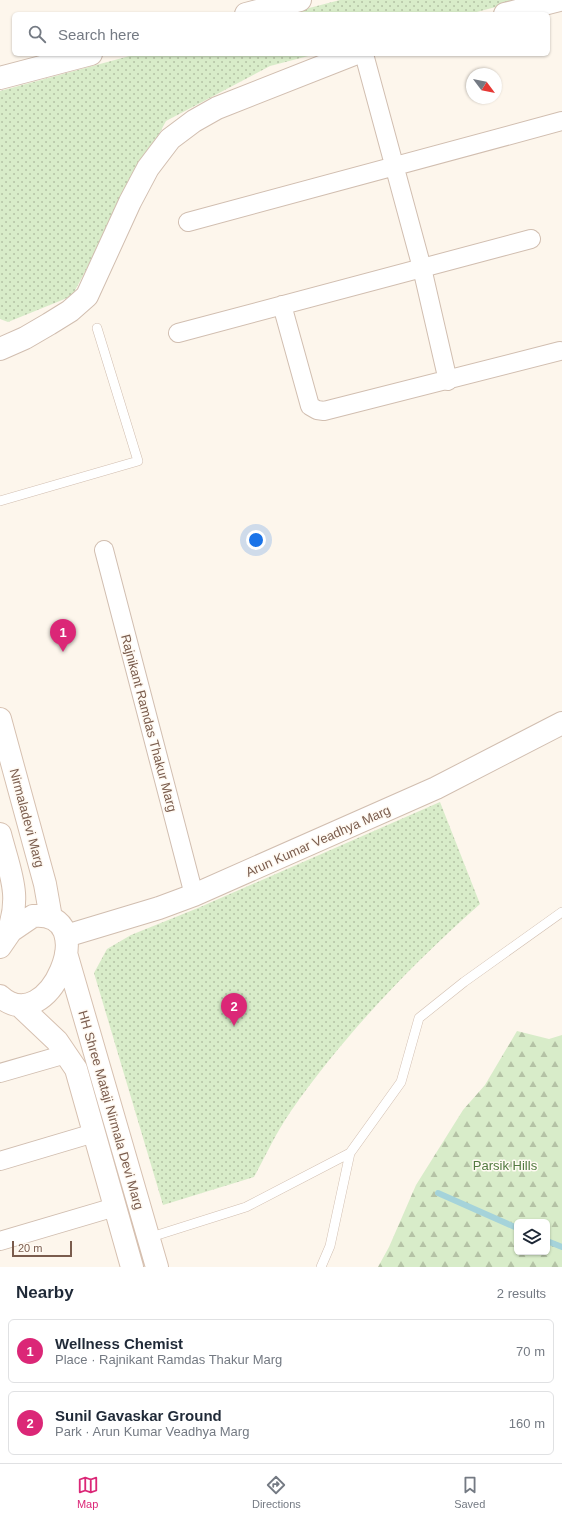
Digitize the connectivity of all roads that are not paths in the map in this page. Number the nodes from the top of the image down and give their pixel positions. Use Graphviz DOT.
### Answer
graph roads {
  1 [pos="300,0"];
  2 [pos="560,0"];
  3 [pos="254,12"];
  4 [pos="513,12"];
  5 [pos="83,56"];
  6 [pos="349,56"];
  7 [pos="365,56"];
  8 [pos="0,78"];
  9 [pos="562,121"];
  10 [pos="394,168"];
  11 [pos="188,222"];
  12 [pos="531,239"];
  13 [pos="422,268"];
  14 [pos="282,305"];
  15 [pos="97,328"];
  16 [pos="178,333"];
  17 [pos="1,348"];
  18 [pos="560,350"];
  19 [pos="448,381"];
  20 [pos="0,501"];
  21 [pos="104,550"];
  22 [pos="0,719"];
  23 [pos="562,724"];
  24 [pos="0,834"];
  25 [pos="194,895"];
  26 [pos="562,912"];
  27 [pos="51,918"];
  28 [pos="3,943"];
  29 [pos="66,944"];
  30 [pos="8,1003"];
  31 [pos="66,1054"];
  32 [pos="0,1073"];
  33 [pos="94,1133"];
  34 [pos="350,1153"];
  35 [pos="0,1161"];
  36 [pos="115,1207"];
  37 [pos="148,1238"];
  38 [pos="0,1240"];
  39 [pos="132,1267"];
  40 [pos="157,1267"];
  41 [pos="321,1267"];
  1 -- 3 [label="street"];
  2 -- 4 [label="street"];
  5 -- 8 [label="street"];
  6 -- 17 [label="street"];
  7 -- 10 [label="street"];
  9 -- 10 [label="street"];
  10 -- 11 [label="street"];
  10 -- 13 [label="street"];
  12 -- 13 [label="street"];
  13 -- 14 [label="street"];
  13 -- 19 [label="street"];
  14 -- 16 [label="street"];
  14 -- 19 [label="street"];
  15 -- 20 [label="lane"];
  18 -- 19 [label="street"];
  21 -- 25 [label="street, Rajnikant Ramdas Thakur Marg"];
  22 -- 27 [label="street, Nirmaladevi Marg"];
  23 -- 25 [label="street, Arun Kumar Veadhya Marg"];
  24 -- 28 [label="street"];
  25 -- 29 [label="street, Arun Kumar Veadhya Marg"];
  26 -- 34 [label="lane"];
  27 -- 28 [label="street"];
  27 -- 29 [label="street"];
  29 -- 30 [label="street"];
  29 -- 37 [label="street, HH Shree Mataji Nirmala Devi Marg"];
  30 -- 31 [label="street, HH Shree Mataji Nirmala Devi Marg"];
  31 -- 32 [label="street"];
  31 -- 33 [label="street, HH Shree Mataji Nirmala Devi Marg"];
  33 -- 35 [label="street"];
  33 -- 36 [label="street, HH Shree Mataji Nirmala Devi Marg"];
  34 -- 37 [label="lane"];
  34 -- 41 [label="lane"];
  36 -- 38 [label="street"];
  36 -- 39 [label="street, HH Shree Mataji Nirmala Devi Marg"];
  37 -- 40 [label="street, HH Shree Mataji Nirmala Devi Marg"];
}
